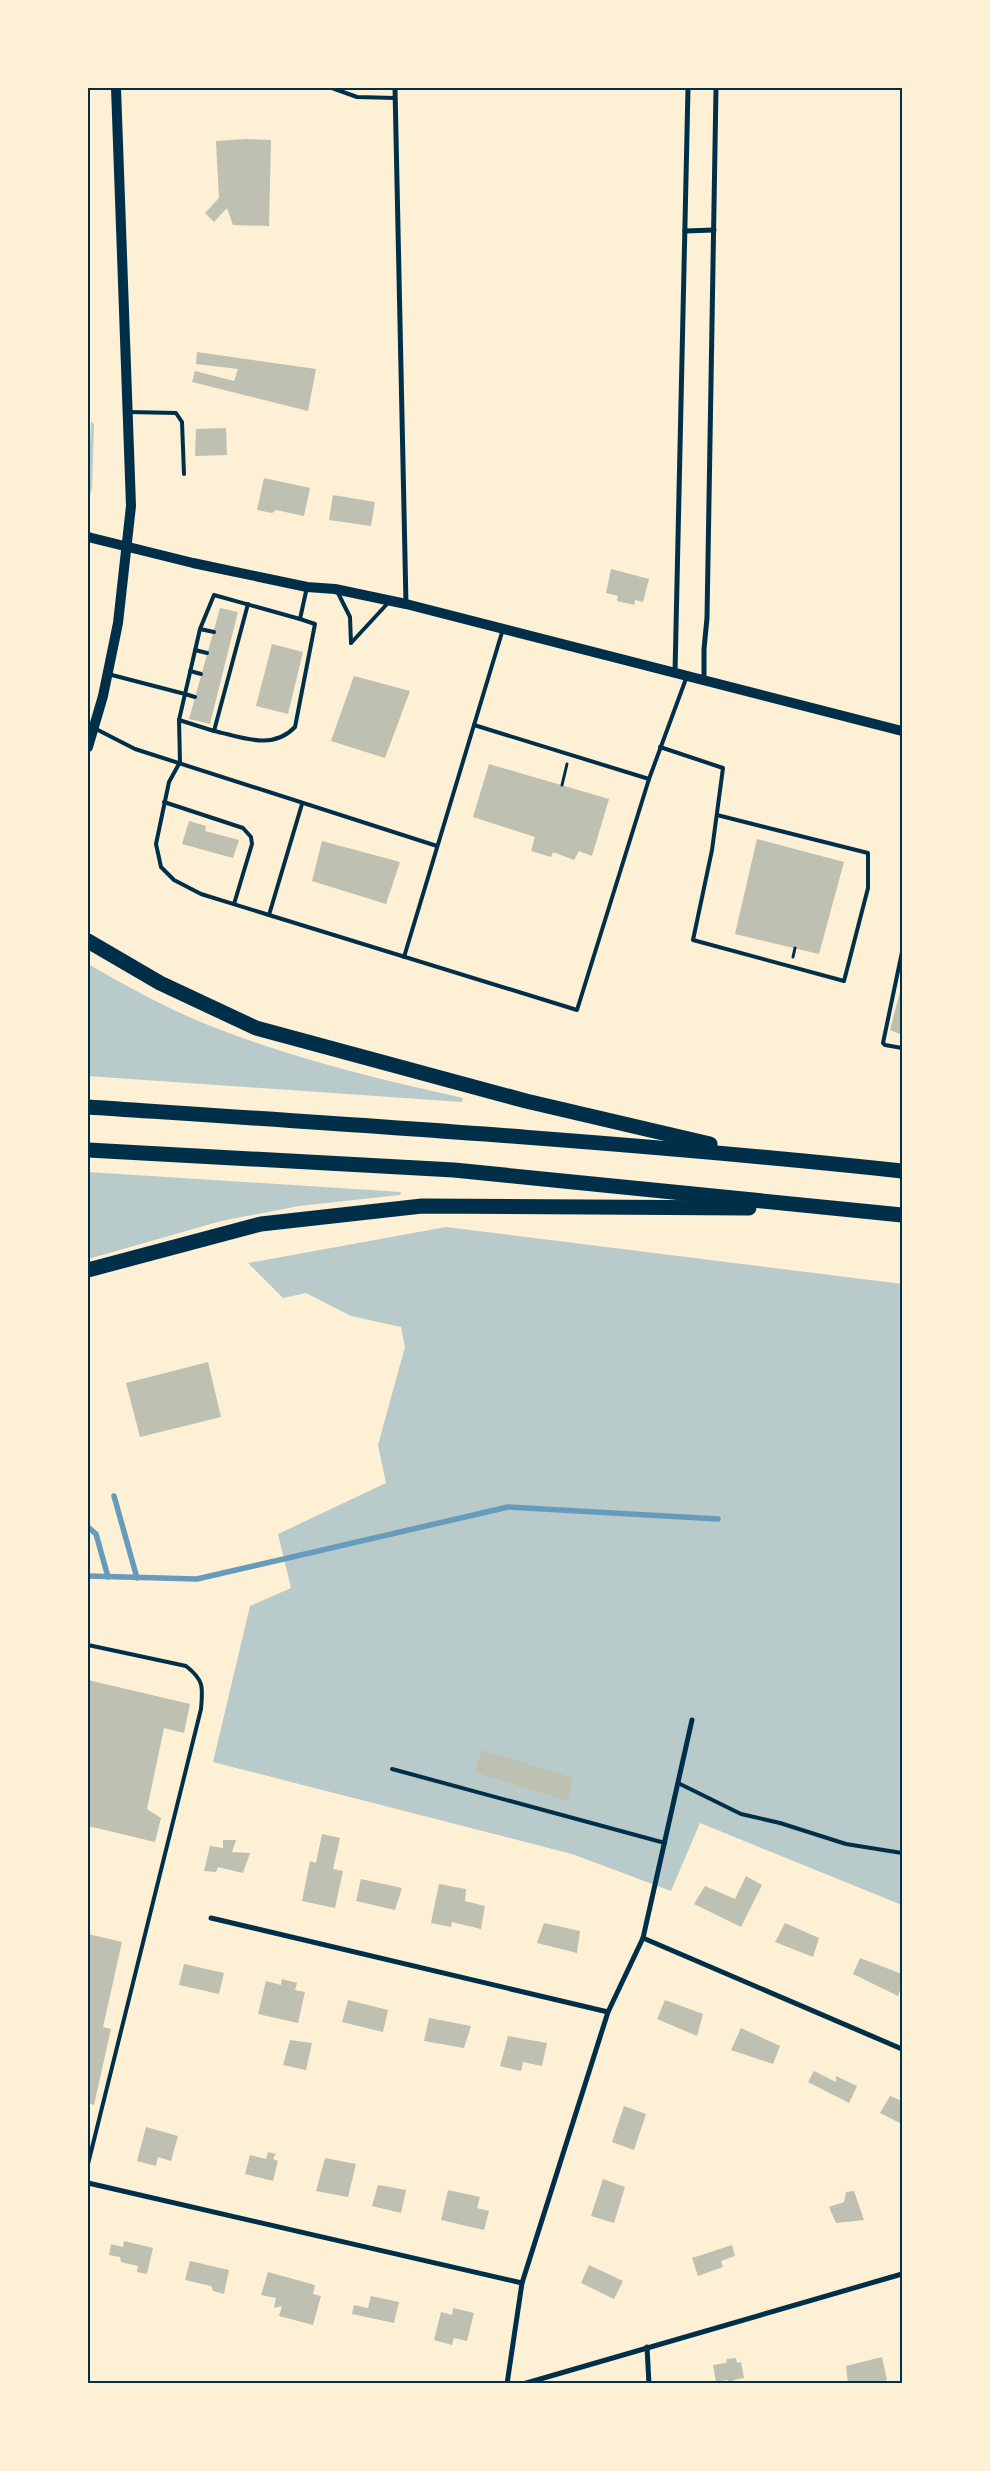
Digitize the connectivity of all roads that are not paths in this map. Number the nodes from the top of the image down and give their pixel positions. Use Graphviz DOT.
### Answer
graph roads {
  1 [pos="116,88"];
  2 [pos="332,88"];
  3 [pos="395,88"];
  4 [pos="688,88"];
  5 [pos="716,88"];
  6 [pos="395,98"];
  7 [pos="714,230"];
  8 [pos="685,231"];
  9 [pos="129,412"];
  10 [pos="184,474"];
  11 [pos="88,537"];
  12 [pos="126,545"];
  13 [pos="307,587"];
  14 [pos="335,589"];
  15 [pos="390,601"];
  16 [pos="248,604"];
  17 [pos="406,604"];
  18 [pos="300,619"];
  19 [pos="503,629"];
  20 [pos="200,630"];
  21 [pos="214,632"];
  22 [pos="232,635"];
  23 [pos="240,637"];
  24 [pos="195,650"];
  25 [pos="207,653"];
  26 [pos="226,659"];
  27 [pos="233,660"];
  28 [pos="190,671"];
  29 [pos="675,673"];
  30 [pos="108,674"];
  31 [pos="201,674"];
  32 [pos="687,676"];
  33 [pos="221,680"];
  34 [pos="704,680"];
  35 [pos="227,682"];
  36 [pos="185,694"];
  37 [pos="195,697"];
  38 [pos="215,704"];
  39 [pos="221,705"];
  40 [pos="179,720"];
  41 [pos="474,725"];
  42 [pos="90,731"];
  43 [pos="214,731"];
  44 [pos="902,731"];
  45 [pos="660,747"];
  46 [pos="88,748"];
  47 [pos="180,762"];
  48 [pos="648,779"];
  49 [pos="164,802"];
  50 [pos="302,804"];
  51 [pos="717,815"];
  52 [pos="437,846"];
  53 [pos="234,904"];
  54 [pos="269,915"];
  55 [pos="88,941"];
  56 [pos="902,952"];
  57 [pos="404,957"];
  58 [pos="902,1048"];
  59 [pos="88,1107"];
  60 [pos="88,1150"];
  61 [pos="760,1156"];
  62 [pos="902,1171"];
  63 [pos="842,1208"];
  64 [pos="902,1215"];
  65 [pos="88,1270"];
  66 [pos="88,1645"];
  67 [pos="692,1720"];
  68 [pos="392,1769"];
  69 [pos="678,1783"];
  70 [pos="664,1843"];
  71 [pos="902,1853"];
  72 [pos="210,1918"];
  73 [pos="643,1938"];
  74 [pos="608,2012"];
  75 [pos="902,2049"];
  76 [pos="88,2164"];
  77 [pos="88,2183"];
  78 [pos="902,2274"];
  79 [pos="522,2282"];
  80 [pos="647,2347"];
  81 [pos="508,2384"];
  82 [pos="523,2384"];
  83 [pos="649,2384"];
  1 -- 9 [label="main road"];
  2 -- 6 [label="lane"];
  3 -- 6 [label="street"];
  4 -- 8 [label="street"];
  5 -- 7 [label="street"];
  6 -- 17 [label="street"];
  7 -- 8 [label="street"];
  7 -- 34 [label="street"];
  8 -- 29 [label="street"];
  9 -- 10 [label="lane"];
  9 -- 12 [label="main road"];
  11 -- 12 [label="main road"];
  12 -- 13 [label="main road"];
  12 -- 30 [label="main road"];
  13 -- 14 [label="main road"];
  13 -- 18 [label="lane"];
  14 -- 15 [label="main road"];
  14 -- 15 [label="lane"];
  15 -- 17 [label="main road"];
  16 -- 18 [label="lane"];
  16 -- 20 [label="lane"];
  16 -- 23 [label="lane"];
  17 -- 19 [label="main road"];
  18 -- 43 [label="lane"];
  19 -- 29 [label="main road"];
  19 -- 41 [label="lane"];
  20 -- 21 [label="lane"];
  20 -- 24 [label="lane"];
  22 -- 23 [label="lane"];
  23 -- 27 [label="lane"];
  24 -- 25 [label="lane"];
  24 -- 28 [label="lane"];
  26 -- 27 [label="lane"];
  27 -- 35 [label="lane"];
  28 -- 31 [label="lane"];
  28 -- 36 [label="lane"];
  29 -- 32 [label="main road"];
  30 -- 36 [label="lane"];
  30 -- 42 [label="main road"];
  32 -- 34 [label="main road"];
  32 -- 45 [label="lane"];
  33 -- 35 [label="lane"];
  34 -- 44 [label="main road"];
  35 -- 39 [label="lane"];
  36 -- 37 [label="lane"];
  36 -- 40 [label="lane"];
  38 -- 39 [label="lane"];
  39 -- 43 [label="lane"];
  40 -- 43 [label="lane"];
  40 -- 47 [label="lane"];
  41 -- 48 [label="lane"];
  41 -- 52 [label="lane"];
  42 -- 46 [label="main road"];
  42 -- 47 [label="lane"];
  45 -- 48 [label="lane"];
  45 -- 51 [label="lane"];
  47 -- 49 [label="lane"];
  47 -- 50 [label="lane"];
  48 -- 57 [label="lane"];
  49 -- 53 [label="lane"];
  49 -- 53 [label="lane"];
  50 -- 52 [label="lane"];
  50 -- 54 [label="lane"];
  51 -- 51 [label="lane"];
  52 -- 57 [label="lane"];
  53 -- 54 [label="lane"];
  54 -- 57 [label="lane"];
  55 -- 61 [label="highway"];
  56 -- 58 [label="lane"];
  59 -- 61 [label="highway"];
  60 -- 63 [label="highway"];
  61 -- 62 [label="highway"];
  63 -- 64 [label="highway"];
  63 -- 65 [label="highway"];
  66 -- 76 [label="lane"];
  67 -- 69 [label="street"];
  68 -- 70 [label="lane"];
  69 -- 70 [label="street"];
  69 -- 71 [label="lane"];
  70 -- 73 [label="street"];
  72 -- 74 [label="street"];
  73 -- 74 [label="street"];
  73 -- 75 [label="street"];
  74 -- 79 [label="street"];
  77 -- 79 [label="street"];
  78 -- 80 [label="street"];
  79 -- 81 [label="street"];
  80 -- 82 [label="street"];
  80 -- 83 [label="street"];
}
